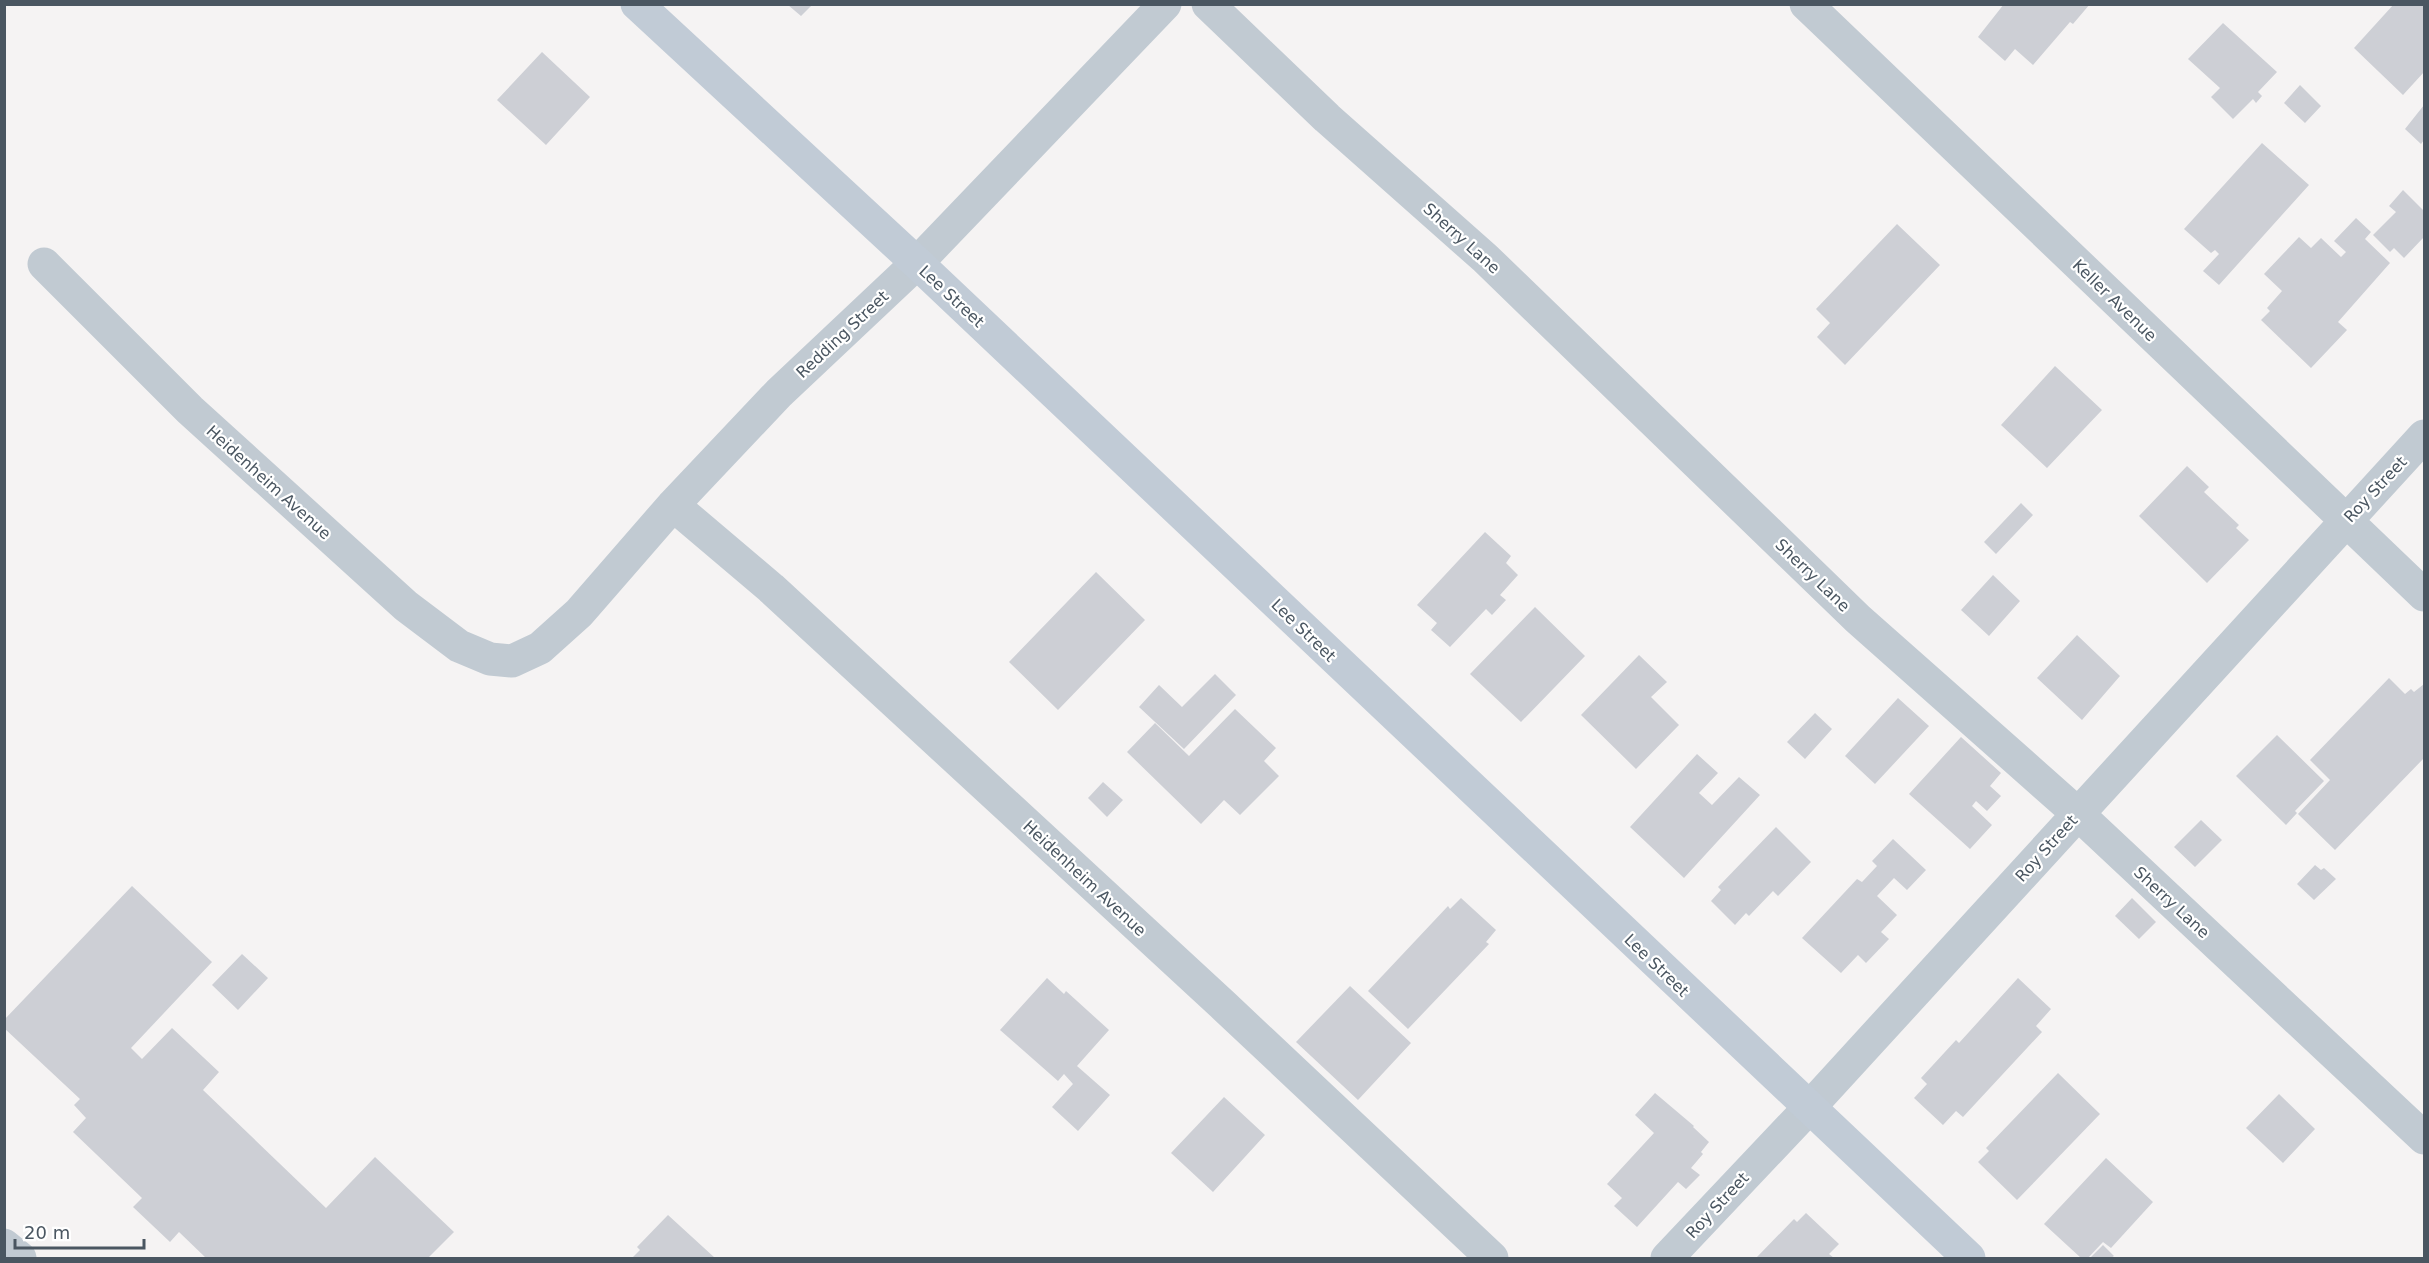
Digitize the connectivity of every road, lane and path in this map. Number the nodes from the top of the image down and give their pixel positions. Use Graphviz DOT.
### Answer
graph roads {
  1 [pos="638,4"];
  2 [pos="1165,4"];
  3 [pos="1209,4"];
  4 [pos="1806,4"];
  5 [pos="917,263"];
  6 [pos="44,264"];
  7 [pos="2424,436"];
  8 [pos="673,505"];
  9 [pos="2345,520"];
  10 [pos="2424,595"];
  11 [pos="517,659"];
  12 [pos="2077,813"];
  13 [pos="1808,1109"];
  14 [pos="2424,1138"];
  15 [pos="4,1245"];
  16 [pos="20,1258"];
  17 [pos="1492,1258"];
  18 [pos="1667,1258"];
  19 [pos="1969,1258"];
  1 -- 5 [label="street, Lee Street"];
  2 -- 5 [label="street, Redding Street"];
  3 -- 12 [label="street, Sherry Lane"];
  4 -- 9 [label="street, Keller Avenue"];
  5 -- 8 [label="street, Redding Street"];
  5 -- 13 [label="street, Lee Street"];
  6 -- 11 [label="street, Heidenheim Avenue"];
  7 -- 9 [label="street, Roy Street"];
  8 -- 11 [label="street, Redding Street"];
  8 -- 17 [label="street, Heidenheim Avenue"];
  9 -- 10 [label="street, Keller Avenue"];
  9 -- 12 [label="street, Roy Street"];
  12 -- 13 [label="street, Roy Street"];
  12 -- 14 [label="street, Sherry Lane"];
  13 -- 18 [label="street, Roy Street"];
  13 -- 19 [label="street, Lee Street"];
  15 -- 16 [label="street"];
}
